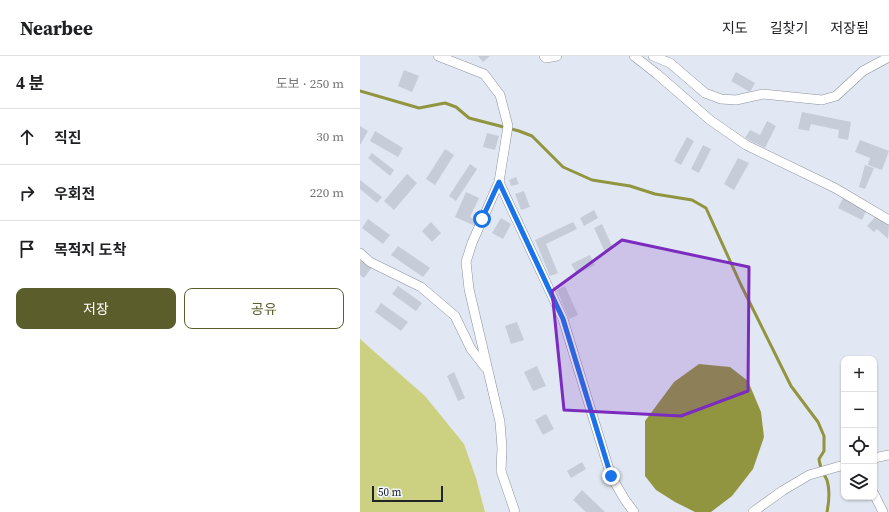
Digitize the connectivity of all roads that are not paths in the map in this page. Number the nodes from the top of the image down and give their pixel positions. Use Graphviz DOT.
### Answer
graph roads {
  1 [pos="438,56"];
  2 [pos="544,56"];
  3 [pos="557,56"];
  4 [pos="634,56"];
  5 [pos="653,56"];
  6 [pos="889,57"];
  7 [pos="499,182"];
  8 [pos="889,220"];
  9 [pos="360,253"];
  10 [pos="486,368"];
  11 [pos="889,455"];
  12 [pos="877,457"];
  13 [pos="841,466"];
  14 [pos="877,500"];
  15 [pos="515,512"];
  16 [pos="634,512"];
  17 [pos="753,512"];
  18 [pos="883,512"];
  1 -- 7 [label="street"];
  2 -- 3 [label="street"];
  4 -- 8 [label="street"];
  5 -- 6 [label="street"];
  7 -- 10 [label="street"];
  7 -- 16 [label="street"];
  9 -- 10 [label="street"];
  10 -- 15 [label="street"];
  11 -- 12 [label="street"];
  13 -- 17 [label="street"];
  14 -- 18 [label="street"];
}
